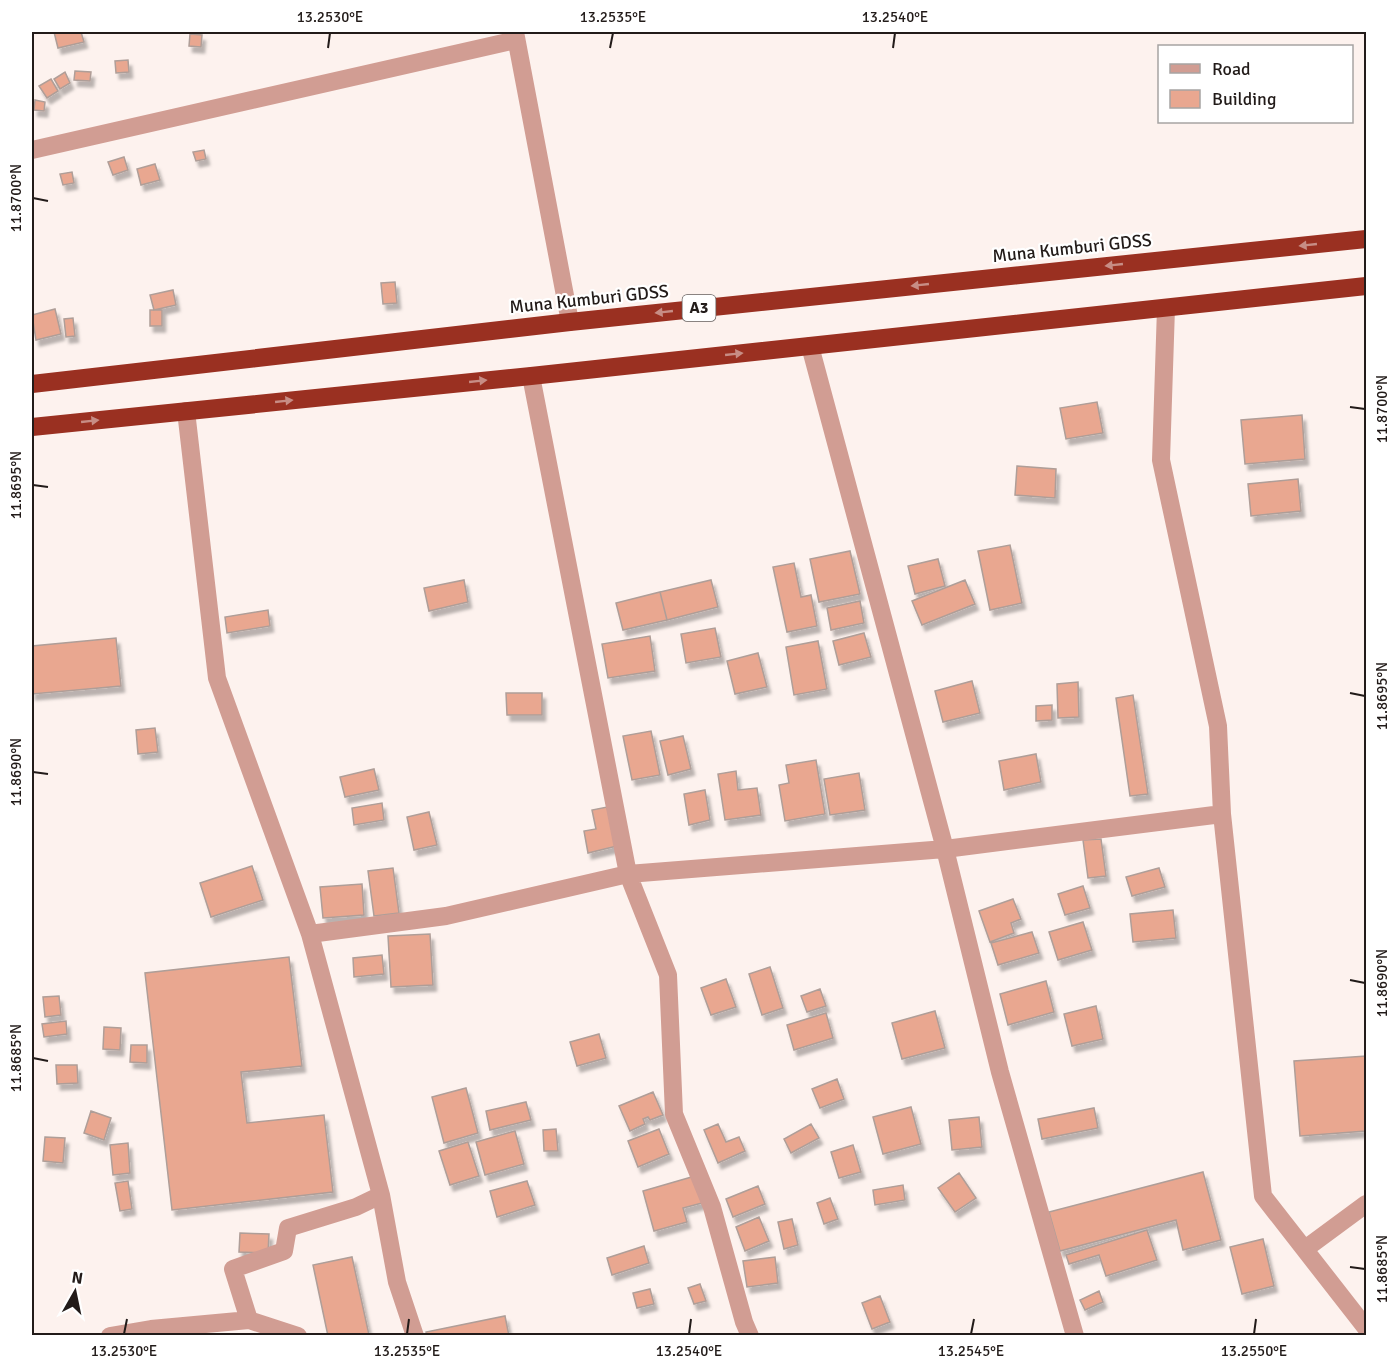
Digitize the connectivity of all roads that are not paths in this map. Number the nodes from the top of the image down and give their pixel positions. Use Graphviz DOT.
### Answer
graph roads {
  1 [pos="515,36"];
  2 [pos="32,150"];
  3 [pos="1366,239"];
  4 [pos="1366,286"];
  5 [pos="1166,308"];
  6 [pos="570,322"];
  7 [pos="810,346"];
  8 [pos="531,376"];
  9 [pos="32,384"];
  10 [pos="186,411"];
  11 [pos="32,427"];
  12 [pos="1222,814"];
  13 [pos="945,849"];
  14 [pos="628,874"];
  15 [pos="310,934"];
  16 [pos="381,1195"];
  17 [pos="1366,1204"];
  18 [pos="1305,1249"];
  19 [pos="249,1320"];
  20 [pos="1366,1328"];
  21 [pos="110,1335"];
  22 [pos="298,1335"];
  23 [pos="415,1335"];
  24 [pos="750,1335"];
  25 [pos="1075,1335"];
  1 -- 2 [label="street"];
  1 -- 6 [label="street"];
  3 -- 6 [label="highway, Muna Kumburi GDSS / A3, one-way"];
  4 -- 5 [label="highway"];
  5 -- 7 [label="highway"];
  5 -- 12 [label="street"];
  6 -- 9 [label="highway, Muna Kumburi GDSS / A3"];
  8 -- 7 [label="highway, one-way"];
  7 -- 13 [label="street"];
  10 -- 8 [label="highway, one-way"];
  8 -- 14 [label="street"];
  11 -- 10 [label="highway, one-way"];
  10 -- 15 [label="street"];
  12 -- 13 [label="street"];
  12 -- 18 [label="street"];
  13 -- 14 [label="street"];
  13 -- 25 [label="street"];
  14 -- 15 [label="street"];
  14 -- 24 [label="street"];
  15 -- 16 [label="street"];
  16 -- 19 [label="street"];
  16 -- 23 [label="street"];
  17 -- 18 [label="street"];
  18 -- 20 [label="street"];
  19 -- 21 [label="street"];
  19 -- 22 [label="street"];
}
